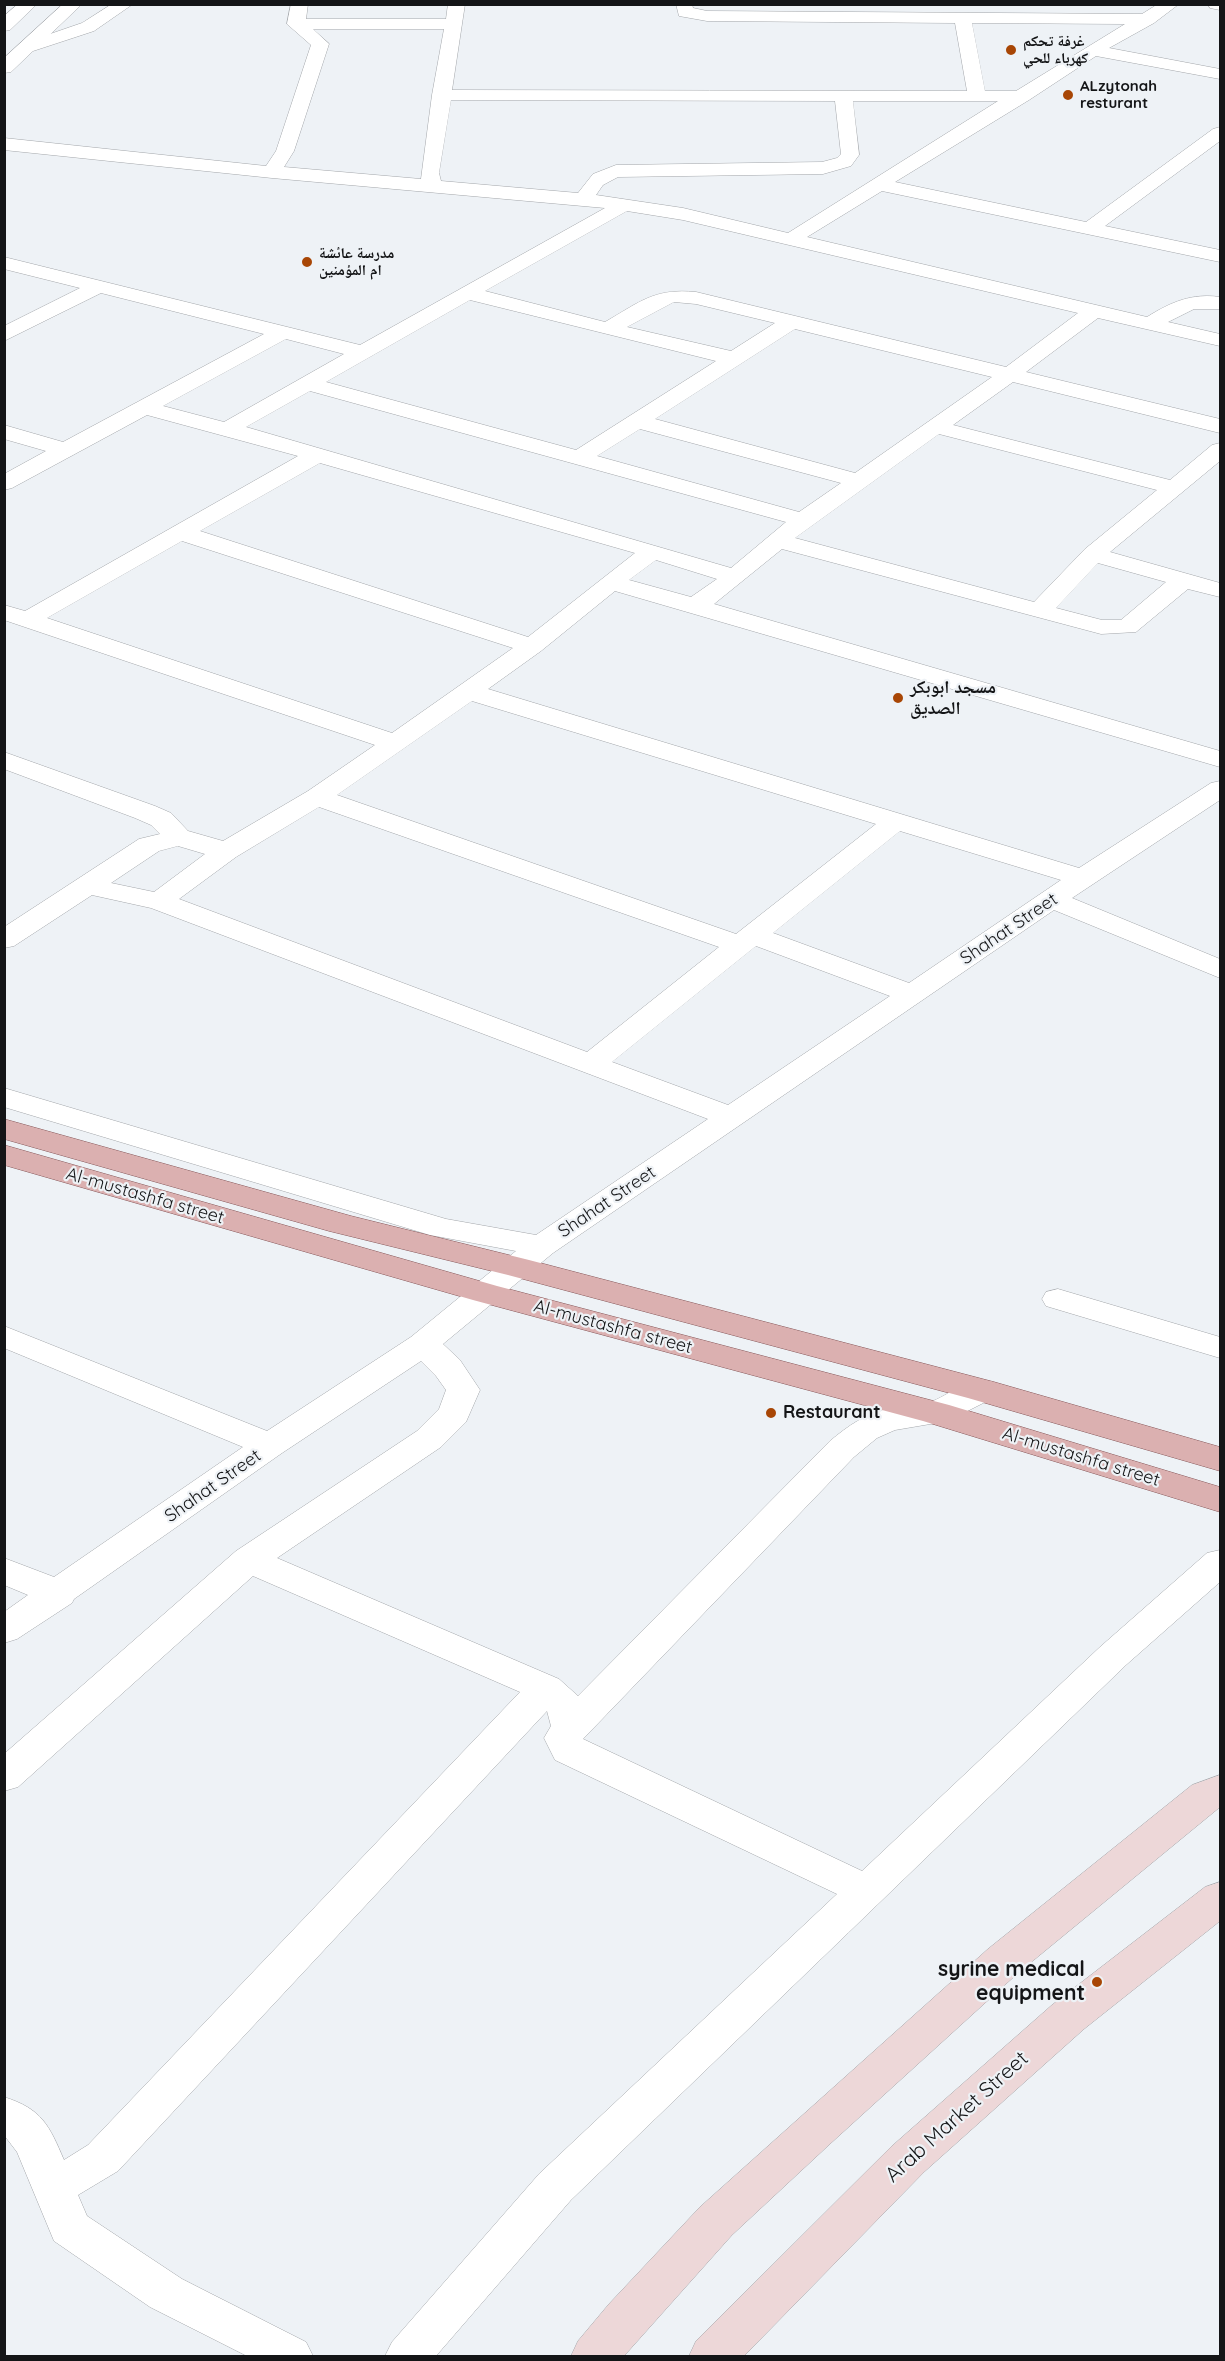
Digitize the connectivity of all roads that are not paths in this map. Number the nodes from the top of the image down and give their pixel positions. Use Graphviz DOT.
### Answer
graph roads {
  1 [pos="28,4"];
  2 [pos="74,4"];
  3 [pos="125,4"];
  4 [pos="300,4"];
  5 [pos="457,4"];
  6 [pos="684,4"];
  7 [pos="1171,4"];
  8 [pos="1216,4"];
  9 [pos="1221,5"];
  10 [pos="962,17"];
  11 [pos="1148,19"];
  12 [pos="296,24"];
  13 [pos="454,24"];
  14 [pos="4,26"];
  15 [pos="30,47"];
  16 [pos="1093,50"];
  17 [pos="4,68"];
  18 [pos="1221,74"];
  19 [pos="441,95"];
  20 [pos="843,96"];
  21 [pos="976,96"];
  22 [pos="1023,96"];
  23 [pos="1221,133"];
  24 [pos="4,144"];
  25 [pos="273,172"];
  26 [pos="882,184"];
  27 [pos="432,186"];
  28 [pos="584,199"];
  29 [pos="624,205"];
  30 [pos="1090,228"];
  31 [pos="791,239"];
  32 [pos="1221,256"];
  33 [pos="4,263"];
  34 [pos="98,287"];
  35 [pos="467,293"];
  36 [pos="1221,303"];
  37 [pos="1095,310"];
  38 [pos="4,317"];
  39 [pos="793,321"];
  40 [pos="28,322"];
  41 [pos="1150,324"];
  42 [pos="608,329"];
  43 [pos="283,332"];
  44 [pos="4,335"];
  45 [pos="1221,340"];
  46 [pos="363,352"];
  47 [pos="736,359"];
  48 [pos="1009,375"];
  49 [pos="306,383"];
  50 [pos="144,408"];
  51 [pos="637,421"];
  52 [pos="1221,426"];
  53 [pos="936,427"];
  54 [pos="227,429"];
  55 [pos="4,432"];
  56 [pos="66,450"];
  57 [pos="1221,450"];
  58 [pos="317,455"];
  59 [pos="579,458"];
  60 [pos="857,480"];
  61 [pos="4,483"];
  62 [pos="1176,488"];
  63 [pos="803,520"];
  64 [pos="182,533"];
  65 [pos="778,541"];
  66 [pos="653,551"];
  67 [pos="1093,554"];
  68 [pos="735,577"];
  69 [pos="1184,580"];
  70 [pos="611,582"];
  71 [pos="1221,590"];
  72 [pos="695,606"];
  73 [pos="1041,609"];
  74 [pos="16,616"];
  75 [pos="532,646"];
  76 [pos="467,691"];
  77 [pos="395,743"];
  78 [pos="1221,759"];
  79 [pos="4,760"];
  80 [pos="1221,789"];
  81 [pos="317,797"];
  82 [pos="896,821"];
  83 [pos="178,837"];
  84 [pos="226,851"];
  85 [pos="1083,878"];
  86 [pos="87,886"];
  87 [pos="1053,900"];
  88 [pos="159,901"];
  89 [pos="10,930"];
  90 [pos="746,940"];
  91 [pos="1221,969"];
  92 [pos="913,994"];
  93 [pos="589,1065"];
  94 [pos="4,1096"];
  95 [pos="731,1117"];
  96 [pos="4,1129"];
  97 [pos="4,1155"];
  98 [pos="530,1257"];
  99 [pos="485,1293"];
  100 [pos="1058,1299"];
  101 [pos="4,1336"];
  102 [pos="423,1344"];
  103 [pos="1221,1348"];
  104 [pos="981,1390"];
  105 [pos="936,1413"];
  106 [pos="270,1445"];
  107 [pos="1221,1459"];
  108 [pos="1221,1500"];
  109 [pos="249,1560"];
  110 [pos="1221,1562"];
  111 [pos="4,1570"];
  112 [pos="59,1594"];
  113 [pos="4,1630"];
  114 [pos="546,1688"];
  115 [pos="571,1727"];
  116 [pos="4,1777"];
  117 [pos="1221,1790"];
  118 [pos="866,1890"];
  119 [pos="1221,1898"];
  120 [pos="11,2128"];
  121 [pos="54,2188"];
  122 [pos="290,2356"];
  123 [pos="408,2356"];
  124 [pos="595,2356"];
  125 [pos="712,2356"];
  1 -- 14 [label="street"];
  2 -- 15 [label="street"];
  3 -- 15 [label="street"];
  4 -- 12 [label="street"];
  5 -- 13 [label="street"];
  6 -- 10 [label="street"];
  7 -- 11 [label="street"];
  8 -- 9 [label="street"];
  10 -- 11 [label="street"];
  10 -- 21 [label="street"];
  11 -- 16 [label="street"];
  12 -- 13 [label="street"];
  12 -- 25 [label="street"];
  13 -- 19 [label="street"];
  15 -- 17 [label="street"];
  16 -- 18 [label="street"];
  16 -- 22 [label="street"];
  19 -- 20 [label="street"];
  19 -- 27 [label="street"];
  20 -- 21 [label="street"];
  20 -- 28 [label="street"];
  21 -- 22 [label="street"];
  22 -- 26 [label="street"];
  23 -- 30 [label="street"];
  24 -- 25 [label="street"];
  25 -- 27 [label="street"];
  26 -- 30 [label="street"];
  26 -- 31 [label="street"];
  27 -- 28 [label="street"];
  28 -- 29 [label="street"];
  29 -- 31 [label="street"];
  29 -- 35 [label="street"];
  30 -- 32 [label="street"];
  31 -- 37 [label="street"];
  33 -- 34 [label="street"];
  34 -- 40 [label="street"];
  34 -- 43 [label="street"];
  35 -- 42 [label="street"];
  35 -- 46 [label="street"];
  36 -- 41 [label="street"];
  37 -- 41 [label="street"];
  37 -- 48 [label="street"];
  38 -- 40 [label="street"];
  39 -- 42 [label="street"];
  39 -- 47 [label="street"];
  39 -- 48 [label="street"];
  40 -- 44 [label="street"];
  41 -- 45 [label="street"];
  42 -- 47 [label="street"];
  43 -- 46 [label="street"];
  43 -- 50 [label="street"];
  46 -- 49 [label="street"];
  47 -- 51 [label="street"];
  48 -- 52 [label="street"];
  48 -- 53 [label="street"];
  49 -- 54 [label="street"];
  49 -- 59 [label="street"];
  50 -- 54 [label="street"];
  50 -- 56 [label="street"];
  51 -- 59 [label="street"];
  51 -- 60 [label="street"];
  53 -- 60 [label="street"];
  53 -- 62 [label="street"];
  54 -- 58 [label="street"];
  55 -- 56 [label="street"];
  56 -- 61 [label="street"];
  57 -- 62 [label="street"];
  58 -- 64 [label="street"];
  58 -- 66 [label="street"];
  59 -- 63 [label="street"];
  60 -- 63 [label="street"];
  62 -- 67 [label="street"];
  63 -- 65 [label="street"];
  64 -- 74 [label="street"];
  64 -- 75 [label="street"];
  65 -- 68 [label="street"];
  65 -- 73 [label="street"];
  66 -- 68 [label="street"];
  66 -- 70 [label="street"];
  67 -- 69 [label="street"];
  67 -- 73 [label="street"];
  68 -- 72 [label="street"];
  69 -- 71 [label="street"];
  69 -- 73 [label="street"];
  70 -- 72 [label="street"];
  70 -- 75 [label="street"];
  72 -- 78 [label="street"];
  74 -- 77 [label="street"];
  75 -- 76 [label="street"];
  76 -- 77 [label="street"];
  76 -- 82 [label="street"];
  77 -- 81 [label="street"];
  79 -- 83 [label="street"];
  80 -- 85 [label="street, Shahat Street"];
  81 -- 84 [label="street"];
  81 -- 90 [label="street"];
  82 -- 85 [label="street"];
  82 -- 90 [label="street"];
  83 -- 84 [label="street"];
  83 -- 86 [label="street"];
  84 -- 88 [label="street"];
  85 -- 87 [label="street, Shahat Street"];
  86 -- 88 [label="street"];
  86 -- 89 [label="street"];
  87 -- 91 [label="street"];
  87 -- 92 [label="street, Shahat Street"];
  88 -- 93 [label="street"];
  90 -- 92 [label="street"];
  90 -- 93 [label="street"];
  92 -- 95 [label="street, Shahat Street"];
  93 -- 95 [label="street"];
  94 -- 98 [label="street"];
  95 -- 98 [label="street, Shahat Street"];
  96 -- 98 [label="main road, Al-mustashfa street"];
  97 -- 99 [label="main road, Al-mustashfa street"];
  98 -- 99 [label="street, Shahat Street"];
  98 -- 104 [label="main road, Al-mustashfa street"];
  99 -- 102 [label="street, Shahat Street"];
  99 -- 105 [label="main road, Al-mustashfa street"];
  100 -- 103 [label="street"];
  101 -- 106 [label="street"];
  102 -- 106 [label="street, Shahat Street"];
  102 -- 109 [label="street"];
  104 -- 105 [label="street"];
  104 -- 107 [label="main road, Al-mustashfa street"];
  105 -- 108 [label="main road, Al-mustashfa street"];
  105 -- 115 [label="street"];
  106 -- 112 [label="street, Shahat Street"];
  109 -- 114 [label="street"];
  109 -- 116 [label="street"];
  110 -- 118 [label="street"];
  111 -- 112 [label="street"];
  112 -- 113 [label="street, Shahat Street"];
  114 -- 115 [label="street"];
  114 -- 121 [label="street"];
  115 -- 118 [label="street"];
  117 -- 124 [label="main road"];
  118 -- 123 [label="street"];
  119 -- 125 [label="main road, Arab Market Street"];
  120 -- 121 [label="street"];
  121 -- 122 [label="street"];
}
